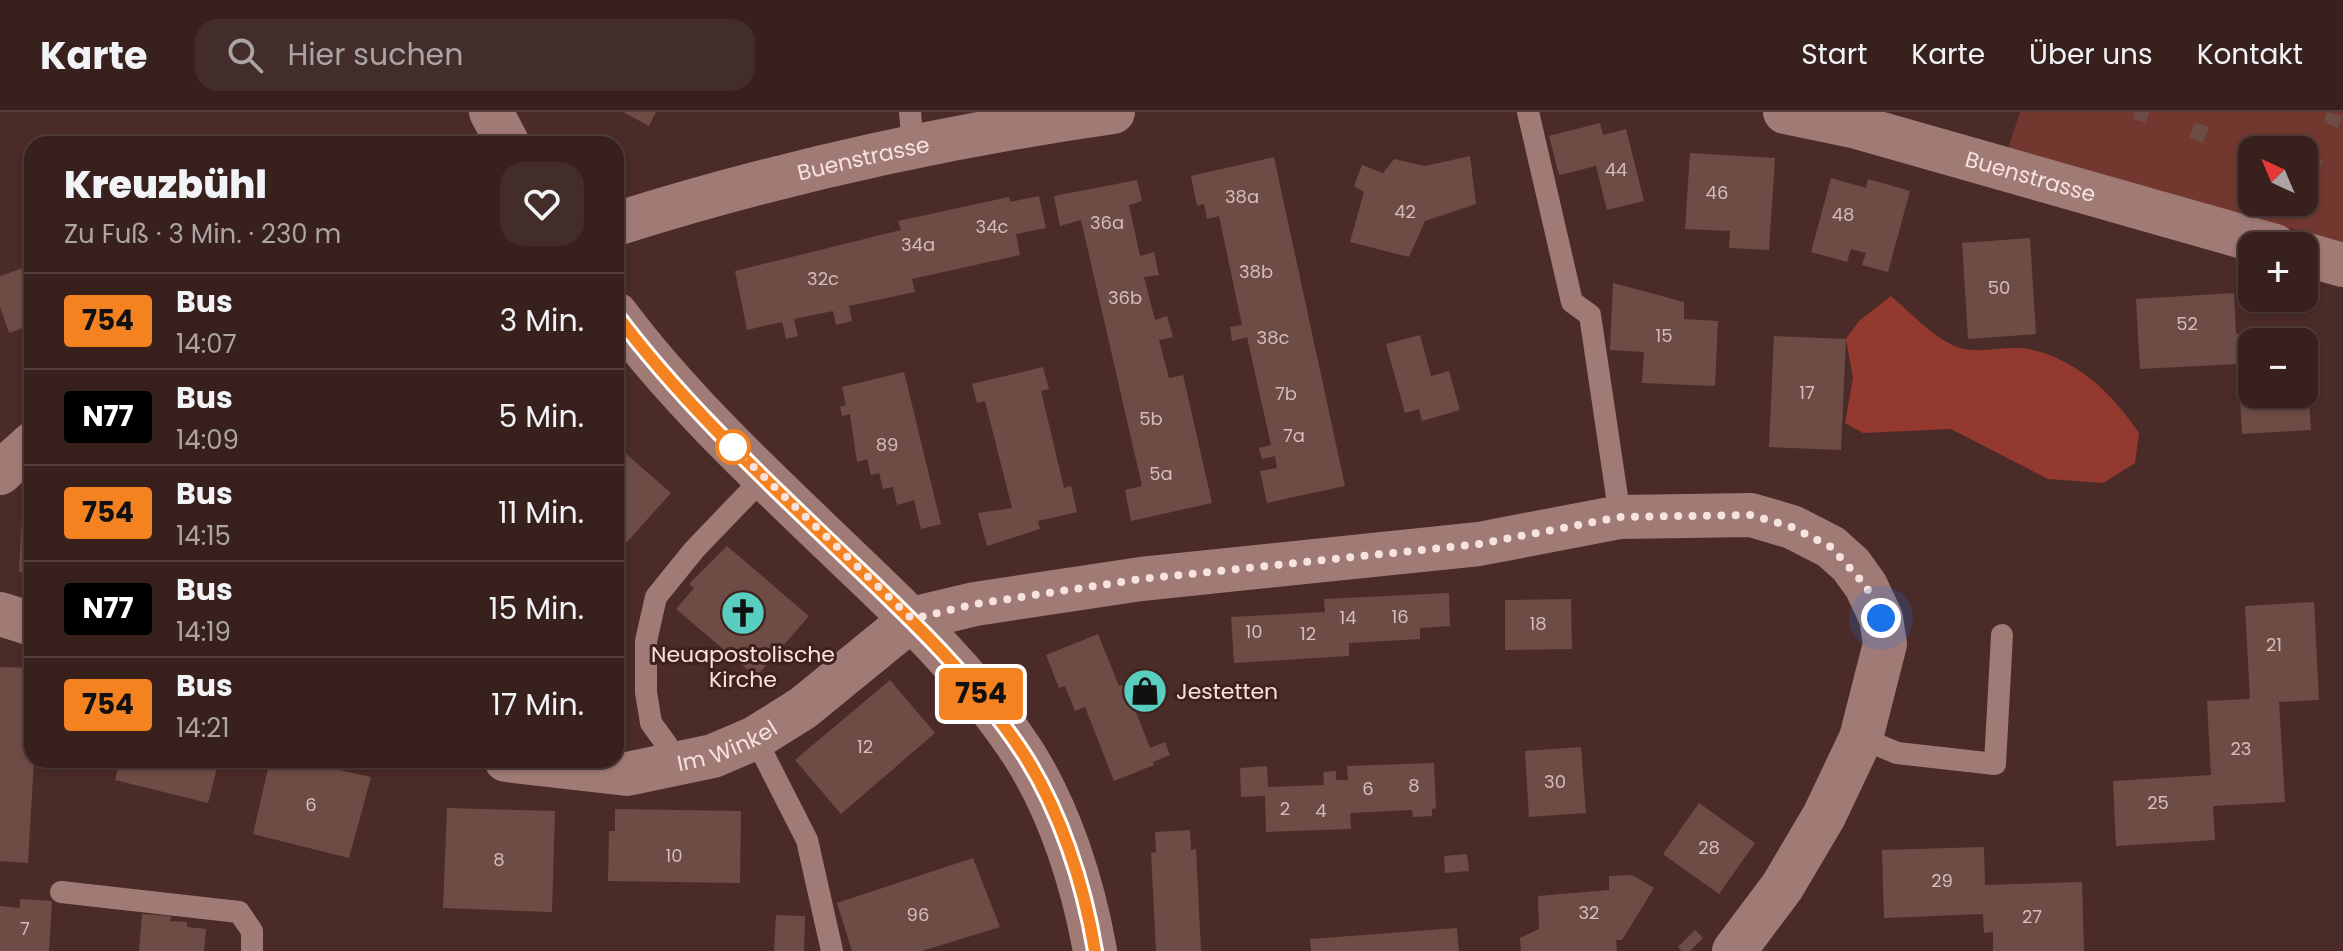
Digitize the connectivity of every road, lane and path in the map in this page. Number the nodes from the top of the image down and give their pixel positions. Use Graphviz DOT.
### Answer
graph roads {
  1 [pos="491,112"];
  2 [pos="1113,112"];
  3 [pos="1528,112"];
  4 [pos="1785,112"];
  5 [pos="912,130"];
  6 [pos="504,136"];
  7 [pos="624,222"];
  8 [pos="2238,235"];
  9 [pos="2318,258"];
  10 [pos="2343,265"];
  11 [pos="624,325"];
  12 [pos="24,451"];
  13 [pos="0,473"];
  14 [pos="764,477"];
  15 [pos="1620,517"];
  16 [pos="0,614"];
  17 [pos="912,619"];
  18 [pos="24,622"];
  19 [pos="2002,635"];
  20 [pos="755,738"];
  21 [pos="1861,738"];
  22 [pos="673,766"];
  23 [pos="575,768"];
  24 [pos="61,892"];
  25 [pos="252,951"];
  26 [pos="832,951"];
  27 [pos="1095,951"];
  28 [pos="1734,951"];
  1 -- 6 [label="street"];
  2 -- 5 [label="street, Buenstrasse"];
  3 -- 15 [label="lane"];
  4 -- 8 [label="street, Buenstrasse"];
  5 -- 7 [label="street, Buenstrasse"];
  9 -- 10 [label="street"];
  11 -- 14 [label="street"];
  12 -- 13 [label="street"];
  14 -- 17 [label="street"];
  14 -- 22 [label="lane"];
  15 -- 17 [label="street"];
  15 -- 21 [label="street"];
  16 -- 18 [label="street"];
  17 -- 20 [label="street, Im Winkel"];
  17 -- 27 [label="street"];
  19 -- 21 [label="lane"];
  20 -- 22 [label="street, Im Winkel"];
  20 -- 26 [label="lane"];
  21 -- 28 [label="street"];
  22 -- 23 [label="street, Im Winkel"];
  24 -- 25 [label="lane"];
}
